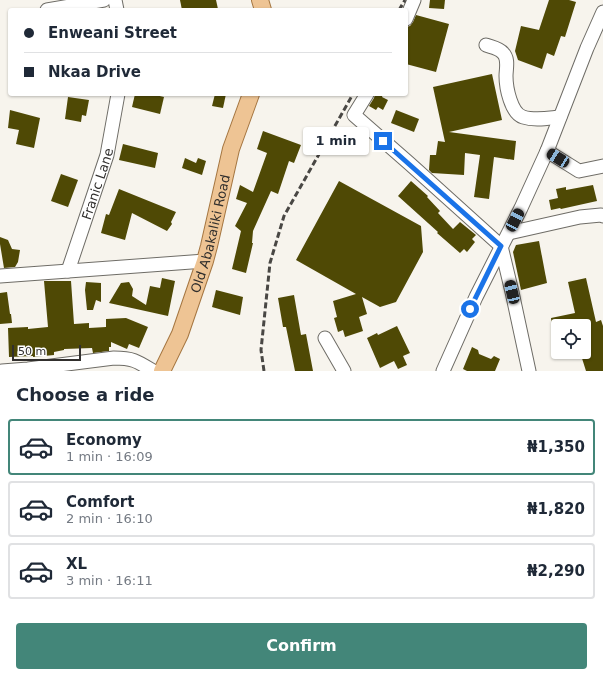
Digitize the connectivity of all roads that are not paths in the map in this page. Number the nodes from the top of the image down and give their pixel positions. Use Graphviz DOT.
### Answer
graph roads {
  1 [pos="104,0"];
  2 [pos="414,0"];
  3 [pos="58,8"];
  4 [pos="603,12"];
  5 [pos="408,14"];
  6 [pos="486,45"];
  7 [pos="118,96"];
  8 [pos="250,96"];
  9 [pos="366,96"];
  10 [pos="560,117"];
  11 [pos="547,151"];
  12 [pos="603,166"];
  13 [pos="603,216"];
  14 [pos="508,233"];
  15 [pos="501,246"];
  16 [pos="205,261"];
  17 [pos="68,271"];
  18 [pos="0,276"];
  19 [pos="324,338"];
  20 [pos="2,371"];
  21 [pos="153,371"];
  22 [pos="162,371"];
  23 [pos="344,371"];
  24 [pos="443,371"];
  25 [pos="529,371"];
  1 -- 3 [label="street"];
  2 -- 5 [label="street"];
  4 -- 10 [label="street"];
  6 -- 10 [label="street"];
  7 -- 17 [label="street, Franic Lane"];
  8 -- 16 [label="main road, Old Abakaliki Road"];
  9 -- 15 [label="street"];
  10 -- 11 [label="street"];
  11 -- 12 [label="street"];
  11 -- 14 [label="street"];
  13 -- 14 [label="street"];
  14 -- 15 [label="street"];
  15 -- 24 [label="street"];
  15 -- 25 [label="street"];
  16 -- 17 [label="street"];
  16 -- 22 [label="main road, Old Abakaliki Road"];
  17 -- 18 [label="street"];
  19 -- 23 [label="street"];
  20 -- 21 [label="street"];
}
